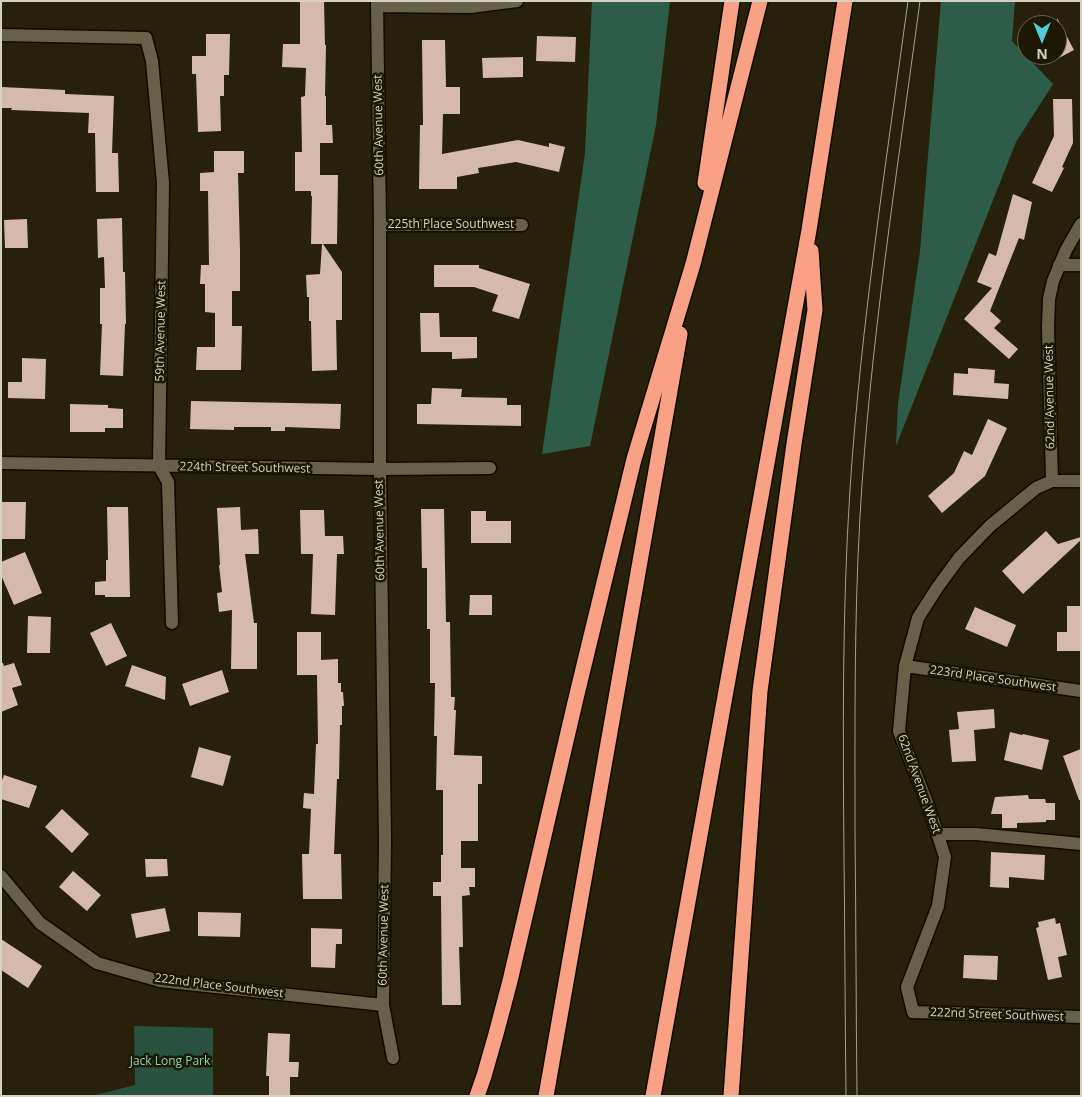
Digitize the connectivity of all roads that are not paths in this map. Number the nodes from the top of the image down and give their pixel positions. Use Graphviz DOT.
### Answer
graph roads {
  1 [pos="517,1"];
  2 [pos="732,1"];
  3 [pos="760,1"];
  4 [pos="845,1"];
  5 [pos="377,4"];
  6 [pos="1,35"];
  7 [pos="1081,224"];
  8 [pos="380,225"];
  9 [pos="522,225"];
  10 [pos="809,230"];
  11 [pos="692,264"];
  12 [pos="1059,266"];
  13 [pos="1081,266"];
  14 [pos="1,463"];
  15 [pos="159,466"];
  16 [pos="490,468"];
  17 [pos="380,470"];
  18 [pos="1052,481"];
  19 [pos="1081,482"];
  20 [pos="172,623"];
  21 [pos="905,666"];
  22 [pos="1081,691"];
  23 [pos="938,834"];
  24 [pos="1081,844"];
  25 [pos="1,876"];
  26 [pos="383,1005"];
  27 [pos="913,1012"];
  28 [pos="1081,1017"];
  29 [pos="393,1058"];
  30 [pos="477,1096"];
  31 [pos="546,1096"];
  32 [pos="653,1096"];
  33 [pos="731,1096"];
  1 -- 5 [label="street"];
  2 -- 11 [label="highway"];
  3 -- 11 [label="highway"];
  4 -- 10 [label="highway"];
  5 -- 8 [label="street, 60th Avenue West"];
  6 -- 15 [label="street, 59th Avenue West"];
  7 -- 12 [label="street, 62nd Avenue West"];
  8 -- 9 [label="street, 225th Place Southwest"];
  8 -- 17 [label="street, 60th Avenue West"];
  10 -- 32 [label="highway"];
  10 -- 33 [label="highway"];
  11 -- 30 [label="highway"];
  11 -- 31 [label="highway"];
  12 -- 13 [label="street"];
  12 -- 18 [label="street, 62nd Avenue West"];
  14 -- 15 [label="street, 224th Street Southwest"];
  15 -- 17 [label="street, 224th Street Southwest"];
  15 -- 20 [label="street, 59th Avenue West"];
  16 -- 17 [label="street, 224th Street Southwest"];
  17 -- 26 [label="street, 60th Avenue West"];
  18 -- 19 [label="street"];
  18 -- 21 [label="street, 62nd Avenue West"];
  21 -- 22 [label="street, 223rd Place Southwest"];
  21 -- 23 [label="street, 62nd Avenue West"];
  23 -- 24 [label="street"];
  23 -- 27 [label="street, 62nd Avenue West"];
  25 -- 26 [label="street, 222nd Place Southwest"];
  26 -- 29 [label="street, 60th Avenue West"];
  27 -- 28 [label="street, 222nd Street Southwest"];
}
